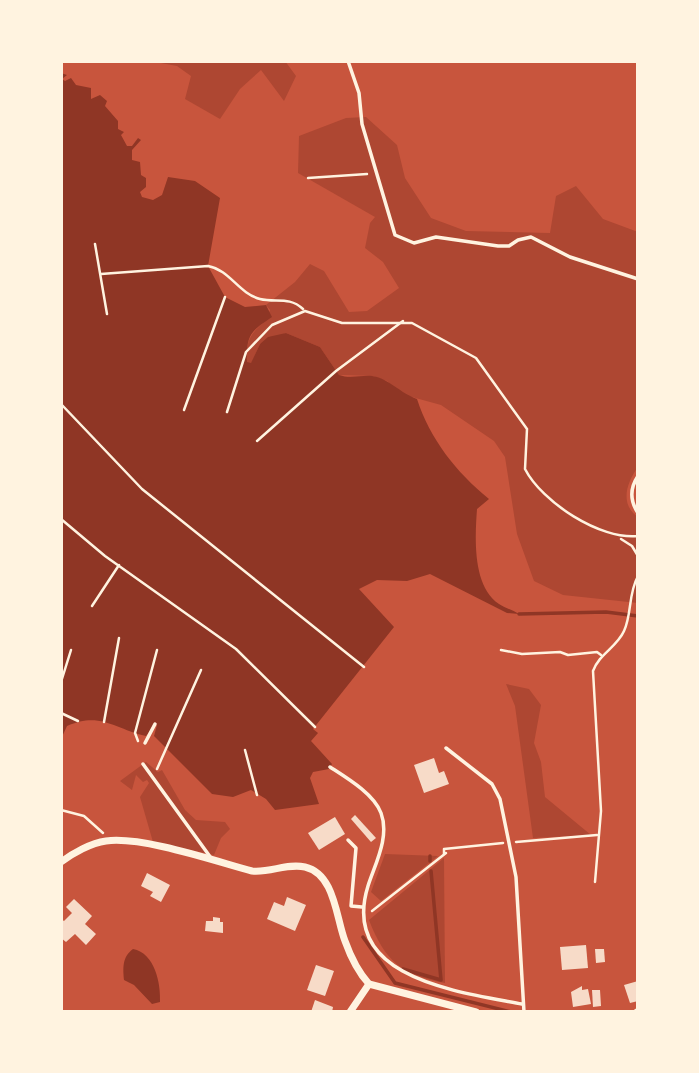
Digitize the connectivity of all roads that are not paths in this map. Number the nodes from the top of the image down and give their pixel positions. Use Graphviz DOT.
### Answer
graph roads {
  1 [pos="348,61"];
  2 [pos="638,279"];
  3 [pos="638,476"];
  4 [pos="638,513"];
  5 [pos="155,724"];
  6 [pos="145,743"];
  7 [pos="446,748"];
  8 [pos="143,764"];
  9 [pos="330,767"];
  10 [pos="348,840"];
  11 [pos="211,860"];
  12 [pos="61,862"];
  13 [pos="362,907"];
  14 [pos="369,984"];
  15 [pos="522,1004"];
  16 [pos="350,1012"];
  17 [pos="477,1012"];
  18 [pos="524,1012"];
  1 -- 2 [label="lane"];
  3 -- 4 [label="lane"];
  5 -- 6 [label="lane"];
  7 -- 15 [label="lane"];
  8 -- 11 [label="lane"];
  9 -- 13 [label="lane"];
  10 -- 13 [label="lane"];
  11 -- 12 [label="street"];
  11 -- 14 [label="street"];
  13 -- 15 [label="lane"];
  14 -- 16 [label="street"];
  14 -- 17 [label="street"];
  15 -- 18 [label="lane"];
}
